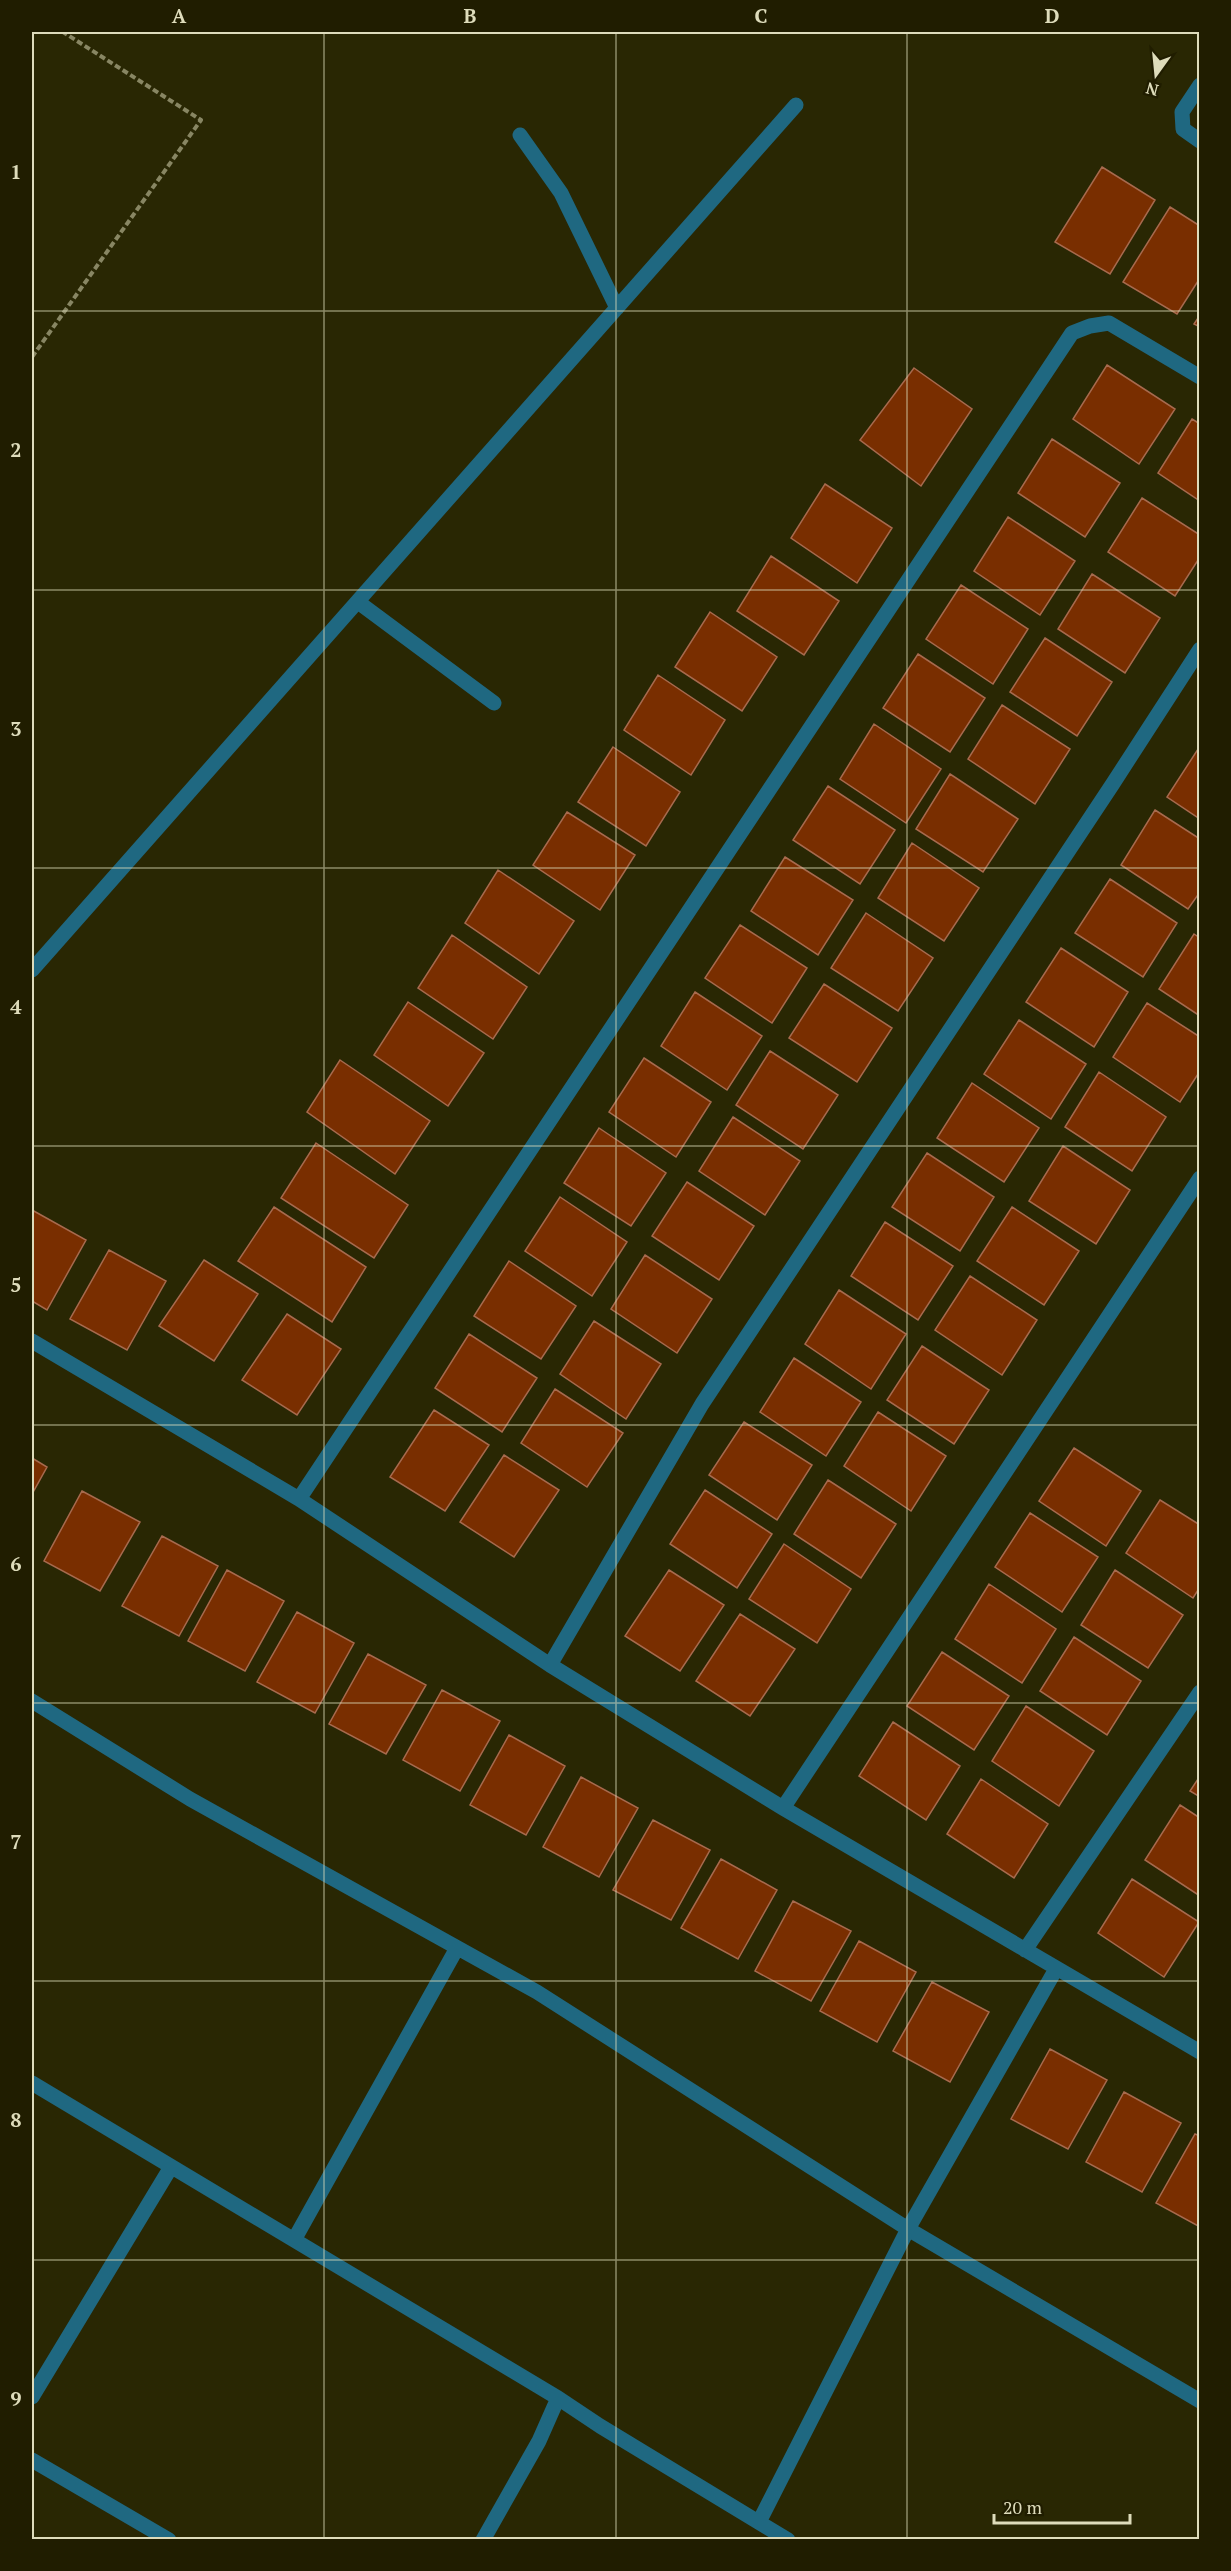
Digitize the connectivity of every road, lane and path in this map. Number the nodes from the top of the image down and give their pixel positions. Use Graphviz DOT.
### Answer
graph roads {
  1 [pos="63,32"];
  2 [pos="1200,85"];
  3 [pos="796,105"];
  4 [pos="520,135"];
  5 [pos="1200,141"];
  6 [pos="617,308"];
  7 [pos="32,357"];
  8 [pos="1200,376"];
  9 [pos="358,602"];
  10 [pos="1200,649"];
  11 [pos="494,703"];
  12 [pos="32,970"];
  13 [pos="1200,1178"];
  14 [pos="32,1341"];
  15 [pos="299,1499"];
  16 [pos="550,1665"];
  17 [pos="1200,1692"];
  18 [pos="32,1701"];
  19 [pos="783,1808"];
  20 [pos="457,1948"];
  21 [pos="1025,1950"];
  22 [pos="1056,1969"];
  23 [pos="1200,2052"];
  24 [pos="32,2083"];
  25 [pos="171,2167"];
  26 [pos="908,2229"];
  27 [pos="294,2240"];
  28 [pos="32,2397"];
  29 [pos="558,2398"];
  30 [pos="1200,2401"];
  31 [pos="32,2460"];
  32 [pos="759,2522"];
  33 [pos="169,2540"];
  34 [pos="483,2540"];
  35 [pos="788,2540"];
  1 -- 7 [label="path"];
  2 -- 5 [label="street"];
  3 -- 6 [label="street"];
  4 -- 6 [label="street"];
  6 -- 9 [label="street"];
  8 -- 15 [label="street"];
  9 -- 11 [label="street"];
  9 -- 12 [label="street"];
  10 -- 16 [label="street"];
  13 -- 19 [label="street"];
  14 -- 15 [label="street"];
  15 -- 16 [label="street"];
  16 -- 19 [label="street"];
  17 -- 21 [label="street"];
  18 -- 20 [label="street"];
  19 -- 21 [label="street"];
  20 -- 26 [label="street"];
  20 -- 27 [label="street"];
  21 -- 22 [label="street"];
  22 -- 23 [label="street"];
  22 -- 26 [label="street"];
  24 -- 25 [label="street"];
  25 -- 27 [label="street"];
  25 -- 28 [label="street"];
  26 -- 30 [label="street"];
  26 -- 32 [label="street"];
  27 -- 29 [label="street"];
  29 -- 32 [label="street"];
  29 -- 34 [label="street"];
  31 -- 33 [label="street"];
  32 -- 35 [label="street"];
}
